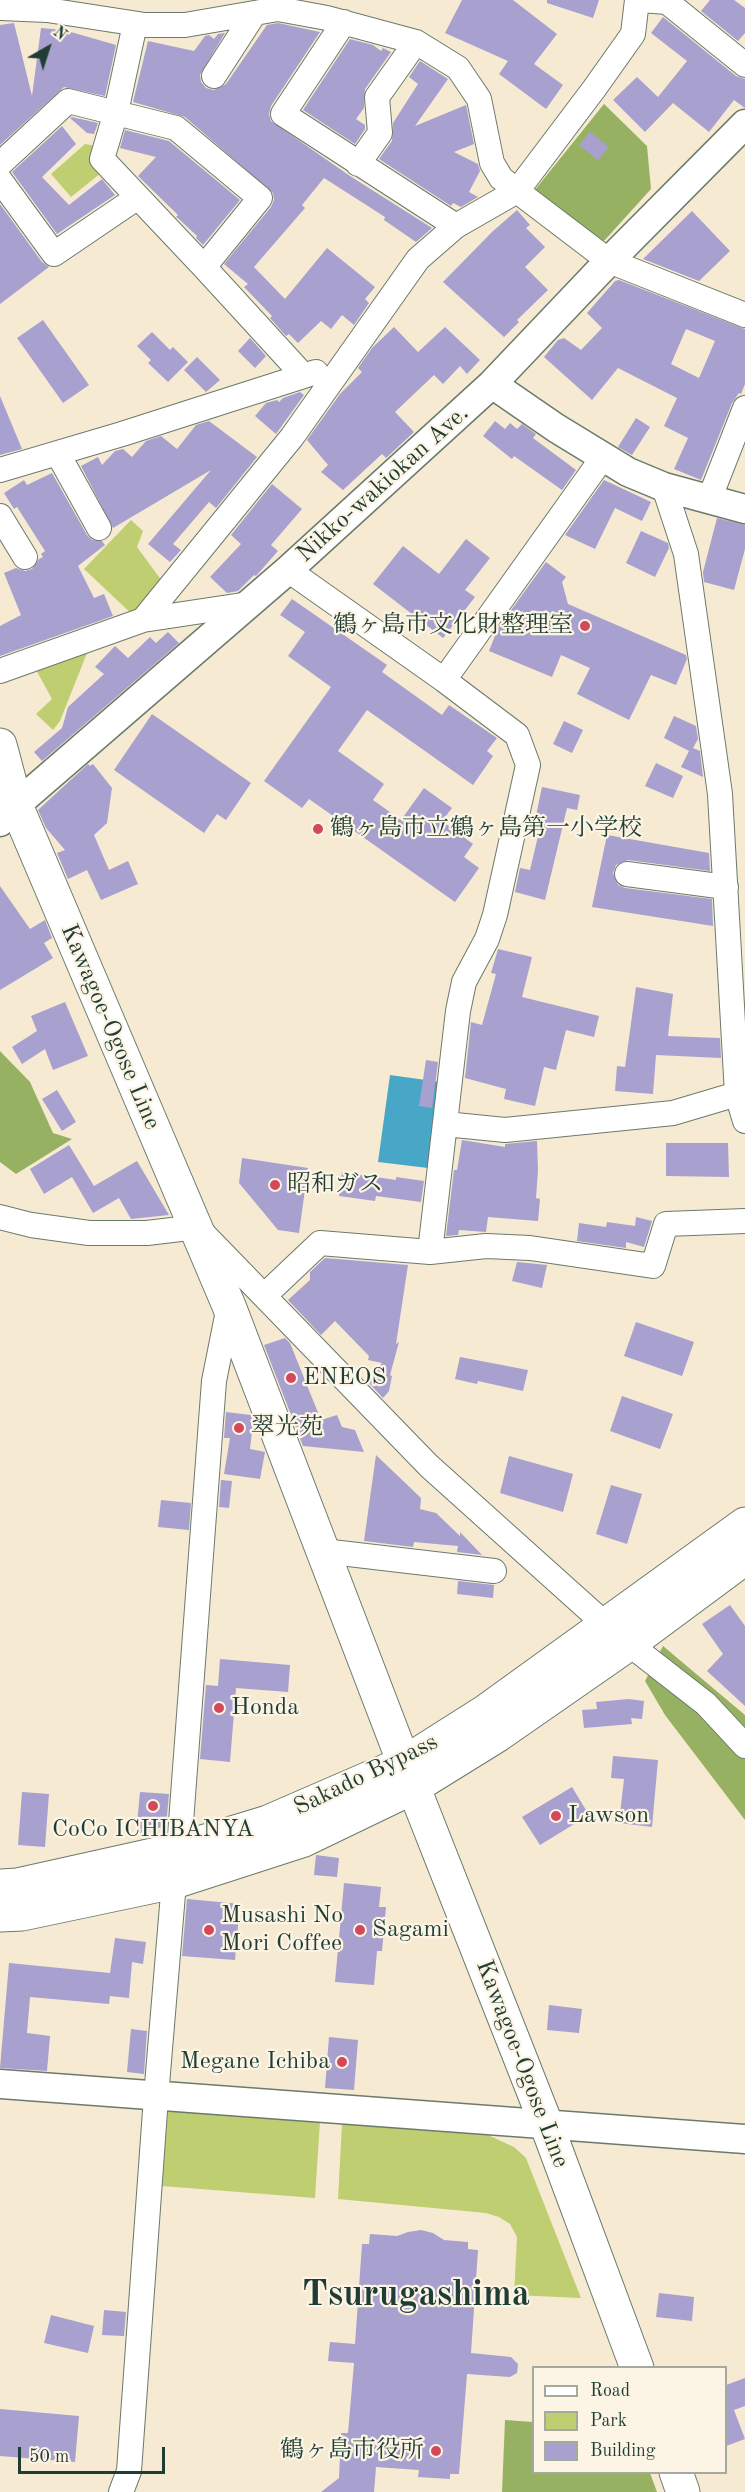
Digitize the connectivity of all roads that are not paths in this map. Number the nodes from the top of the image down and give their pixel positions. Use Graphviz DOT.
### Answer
graph roads {
  1 [pos="639,0"];
  2 [pos="46,5"];
  3 [pos="267,8"];
  4 [pos="689,8"];
  5 [pos="0,9"];
  6 [pos="344,22"];
  7 [pos="135,24"];
  8 [pos="416,42"];
  9 [pos="745,65"];
  10 [pos="214,76"];
  11 [pos="116,112"];
  12 [pos="745,124"];
  13 [pos="0,164"];
  14 [pos="358,164"];
  15 [pos="0,180"];
  16 [pos="517,191"];
  17 [pos="138,197"];
  18 [pos="456,226"];
  19 [pos="609,261"];
  20 [pos="204,267"];
  21 [pos="745,315"];
  22 [pos="340,367"];
  23 [pos="303,375"];
  24 [pos="492,384"];
  25 [pos="745,408"];
  26 [pos="58,454"];
  27 [pos="603,457"];
  28 [pos="0,470"];
  29 [pos="664,487"];
  30 [pos="709,501"];
  31 [pos="745,509"];
  32 [pos="0,516"];
  33 [pos="99,528"];
  34 [pos="25,557"];
  35 [pos="288,570"];
  36 [pos="249,603"];
  37 [pos="143,620"];
  38 [pos="0,671"];
  39 [pos="444,680"];
  40 [pos="0,745"];
  41 [pos="8,813"];
  42 [pos="627,874"];
  43 [pos="726,887"];
  44 [pos="737,1094"];
  45 [pos="745,1121"];
  46 [pos="445,1124"];
  47 [pos="0,1217"];
  48 [pos="745,1221"];
  49 [pos="197,1227"];
  50 [pos="430,1252"];
  51 [pos="264,1296"];
  52 [pos="229,1306"];
  53 [pos="745,1524"];
  54 [pos="323,1551"];
  55 [pos="745,1558"];
  56 [pos="495,1572"];
  57 [pos="617,1635"];
  58 [pos="745,1746"];
  59 [pos="409,1775"];
  60 [pos="179,1850"];
  61 [pos="174,1882"];
  62 [pos="0,1886"];
  63 [pos="0,1915"];
  64 [pos="0,2084"];
  65 [pos="156,2097"];
  66 [pos="547,2126"];
  67 [pos="745,2139"];
  68 [pos="637,2366"];
  69 [pos="677,2474"];
  70 [pos="121,2492"];
  71 [pos="683,2492"];
  1 -- 4 [label="street"];
  1 -- 16 [label="street"];
  2 -- 5 [label="street"];
  2 -- 7 [label="street"];
  3 -- 6 [label="street"];
  3 -- 7 [label="street"];
  3 -- 10 [label="street"];
  4 -- 9 [label="street"];
  6 -- 8 [label="street"];
  6 -- 14 [label="street"];
  7 -- 11 [label="street"];
  8 -- 14 [label="street"];
  8 -- 16 [label="street"];
  11 -- 13 [label="street"];
  11 -- 17 [label="street"];
  11 -- 20 [label="street"];
  12 -- 19 [label="street, Nikko-wakiokan Ave."];
  14 -- 18 [label="street"];
  15 -- 17 [label="street"];
  16 -- 18 [label="street"];
  16 -- 19 [label="street"];
  17 -- 20 [label="street"];
  18 -- 22 [label="street"];
  19 -- 21 [label="street"];
  19 -- 24 [label="street, Nikko-wakiokan Ave."];
  20 -- 23 [label="street"];
  22 -- 23 [label="street"];
  22 -- 37 [label="street"];
  23 -- 26 [label="street"];
  24 -- 27 [label="street"];
  24 -- 35 [label="street, Nikko-wakiokan Ave."];
  25 -- 30 [label="street"];
  26 -- 28 [label="street"];
  26 -- 33 [label="street"];
  27 -- 29 [label="street"];
  27 -- 39 [label="street"];
  29 -- 30 [label="street"];
  29 -- 43 [label="street"];
  30 -- 31 [label="street"];
  32 -- 34 [label="street"];
  35 -- 36 [label="street, Nikko-wakiokan Ave."];
  35 -- 39 [label="street"];
  36 -- 37 [label="street"];
  36 -- 41 [label="street, Nikko-wakiokan Ave."];
  37 -- 38 [label="street"];
  39 -- 46 [label="street"];
  40 -- 41 [label="main road, Kawagoe-Ogose Line"];
  41 -- 49 [label="main road, Kawagoe-Ogose Line"];
  42 -- 43 [label="street"];
  43 -- 44 [label="street"];
  44 -- 45 [label="street"];
  44 -- 46 [label="street"];
  46 -- 50 [label="street"];
  47 -- 49 [label="street"];
  48 -- 50 [label="street"];
  49 -- 51 [label="street"];
  49 -- 52 [label="main road, Kawagoe-Ogose Line"];
  50 -- 51 [label="street"];
  51 -- 57 [label="street"];
  52 -- 54 [label="main road, Kawagoe-Ogose Line"];
  52 -- 60 [label="street"];
  53 -- 57 [label="main road, Sakado Bypass"];
  54 -- 56 [label="street"];
  54 -- 59 [label="main road, Kawagoe-Ogose Line"];
  55 -- 57 [label="main road, Sakado Bypass"];
  57 -- 58 [label="street"];
  57 -- 59 [label="main road, Sakado Bypass"];
  59 -- 60 [label="main road, Sakado Bypass"];
  59 -- 61 [label="main road, Sakado Bypass"];
  59 -- 66 [label="main road, Kawagoe-Ogose Line"];
  60 -- 62 [label="main road, Sakado Bypass"];
  61 -- 63 [label="main road, Sakado Bypass"];
  61 -- 65 [label="street"];
  64 -- 65 [label="street"];
  65 -- 66 [label="street"];
  65 -- 70 [label="street"];
  66 -- 67 [label="street"];
  66 -- 68 [label="main road, Kawagoe-Ogose Line"];
  69 -- 71 [label="main road"];
}
